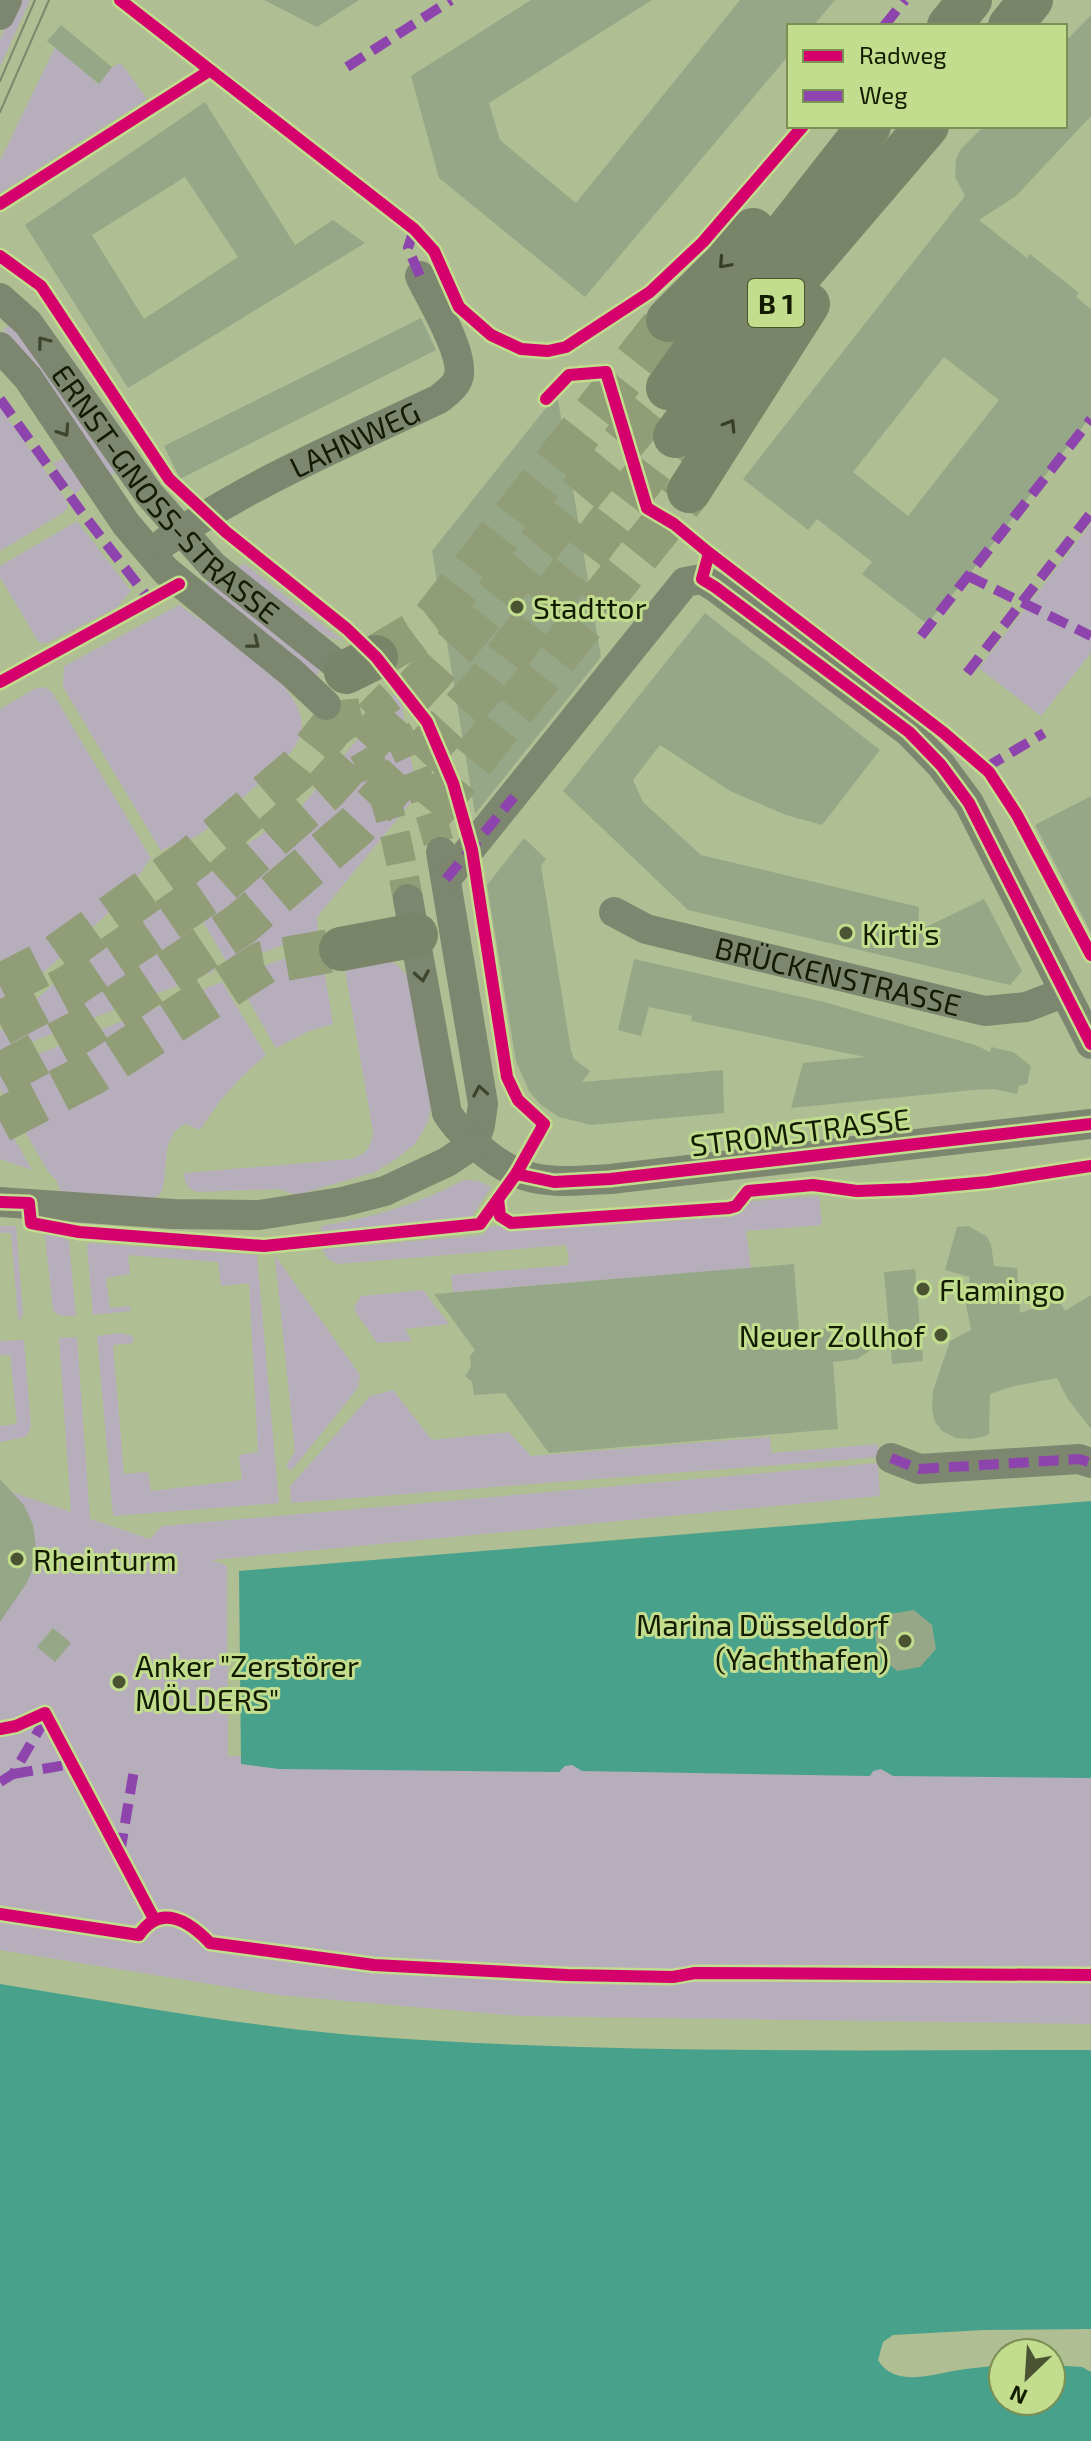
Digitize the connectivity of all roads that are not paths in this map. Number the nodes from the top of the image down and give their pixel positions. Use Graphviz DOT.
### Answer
graph roads {
  1 [pos="7,0"];
  2 [pos="970,0"];
  3 [pos="1031,0"];
  4 [pos="0,15"];
  5 [pos="951,24"];
  6 [pos="1012,24"];
  7 [pos="925,128"];
  8 [pos="864,132"];
  9 [pos="884,177"];
  10 [pos="420,276"];
  11 [pos="1,301"];
  12 [pos="668,320"];
  13 [pos="0,347"];
  14 [pos="668,388"];
  15 [pos="675,436"];
  16 [pos="689,491"];
  17 [pos="182,530"];
  18 [pos="149,553"];
  19 [pos="445,874"];
  20 [pos="614,912"];
  21 [pos="412,917"];
  22 [pos="341,949"];
  23 [pos="1063,993"];
  24 [pos="1091,1044"];
  25 [pos="1091,1124"];
  26 [pos="474,1144"];
  27 [pos="0,1202"];
  28 [pos="891,1458"];
  29 [pos="1091,1463"];
  1 -- 4 [label="street"];
  2 -- 5 [label="highway"];
  3 -- 6 [label="highway"];
  7 -- 9 [label="highway, B 1"];
  8 -- 12 [label="highway, one-way"];
  8 -- 14 [label="highway, B 1"];
  9 -- 15 [label="highway, B 1"];
  16 -- 9 [label="highway, one-way"];
  10 -- 17 [label="street, LAHNWEG"];
  17 -- 11 [label="street, ERNST-GNOSS-STRASSE, one-way"];
  13 -- 18 [label="street, ERNST-GNOSS-STRASSE, one-way"];
  17 -- 18 [label="street, LAHNWEG"];
  18 -- 17 [label="street, ERNST-GNOSS-STRASSE, one-way"];
  19 -- 21 [label="street"];
  19 -- 23 [label="street"];
  26 -- 19 [label="street, one-way"];
  20 -- 23 [label="street, BRÜCKENSTRASSE"];
  21 -- 22 [label="highway"];
  21 -- 26 [label="street, one-way"];
  23 -- 24 [label="street"];
  25 -- 26 [label="street, STROMSTRASSE"];
  26 -- 27 [label="street"];
  28 -- 29 [label="street"];
}
